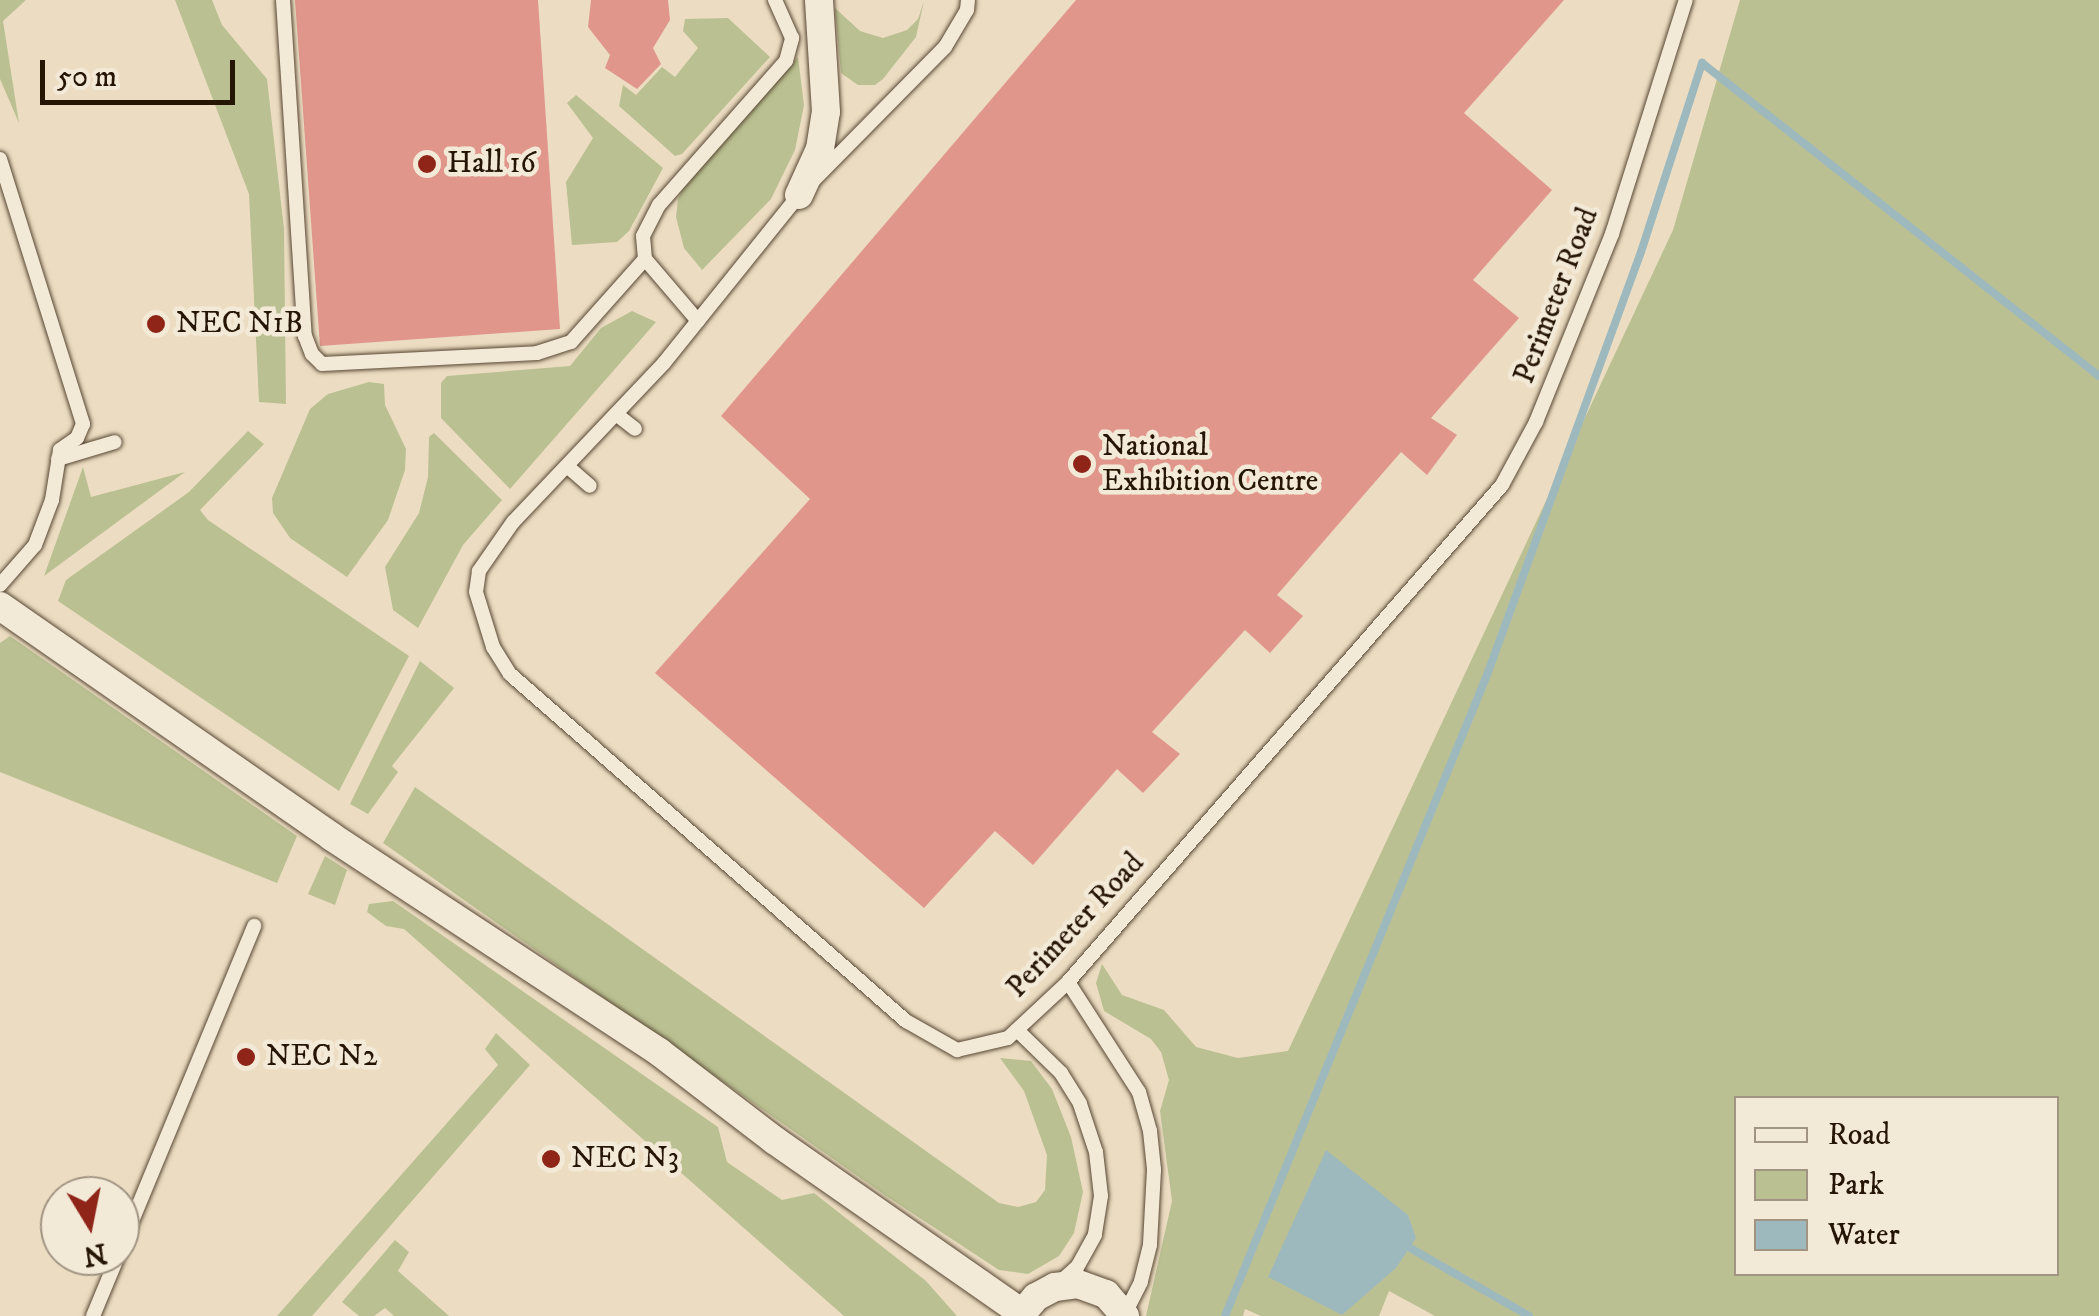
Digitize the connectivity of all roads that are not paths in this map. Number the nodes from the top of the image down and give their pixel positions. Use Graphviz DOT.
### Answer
graph roads {
  1 [pos="283,0"];
  2 [pos="776,0"];
  3 [pos="819,0"];
  4 [pos="968,0"];
  5 [pos="1686,0"];
  6 [pos="0,159"];
  7 [pos="799,194"];
  8 [pos="644,260"];
  9 [pos="698,321"];
  10 [pos="616,414"];
  11 [pos="634,430"];
  12 [pos="115,442"];
  13 [pos="58,459"];
  14 [pos="567,466"];
  15 [pos="590,486"];
  16 [pos="0,586"];
  17 [pos="0,606"];
  18 [pos="254,926"];
  19 [pos="1068,982"];
  20 [pos="1017,1030"];
  21 [pos="140,1202"];
  22 [pos="110,1276"];
  23 [pos="1054,1287"];
  24 [pos="1021,1315"];
  25 [pos="93,1316"];
  26 [pos="1124,1316"];
  1 -- 8 [label="lane"];
  2 -- 8 [label="lane"];
  3 -- 7 [label="street"];
  4 -- 7 [label="lane, Perimeter Road"];
  5 -- 19 [label="lane, Perimeter Road"];
  6 -- 13 [label="lane"];
  7 -- 9 [label="lane, Perimeter Road"];
  8 -- 9 [label="lane"];
  9 -- 10 [label="lane, Perimeter Road"];
  10 -- 11 [label="lane"];
  10 -- 14 [label="lane, Perimeter Road"];
  12 -- 13 [label="lane"];
  13 -- 16 [label="lane"];
  14 -- 15 [label="lane"];
  14 -- 20 [label="lane, Perimeter Road"];
  17 -- 24 [label="street"];
  18 -- 21 [label="lane"];
  19 -- 20 [label="lane, Perimeter Road"];
  19 -- 26 [label="lane"];
  20 -- 23 [label="lane"];
  22 -- 25 [label="lane"];
  23 -- 24 [label="street"];
  23 -- 26 [label="street"];
}
